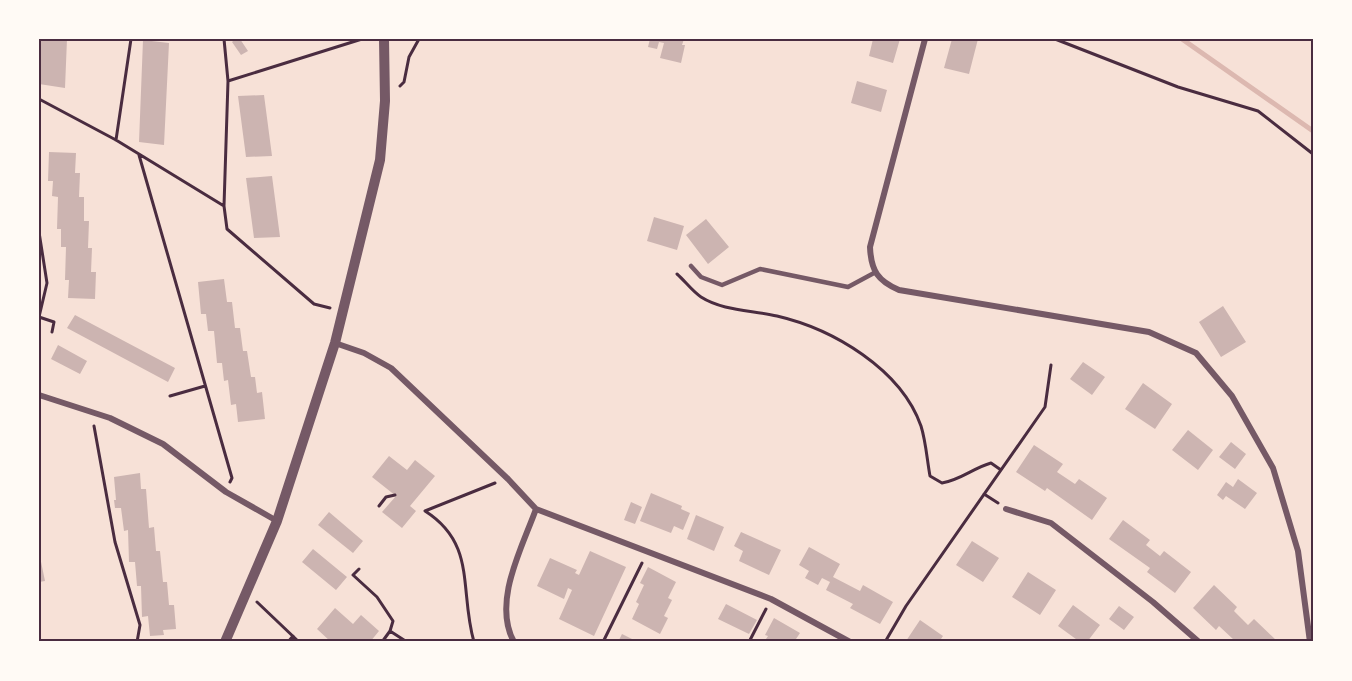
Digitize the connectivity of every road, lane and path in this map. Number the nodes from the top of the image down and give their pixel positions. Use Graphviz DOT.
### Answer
graph roads {
  1 [pos="131,39"];
  2 [pos="224,39"];
  3 [pos="362,39"];
  4 [pos="384,39"];
  5 [pos="418,39"];
  6 [pos="926,39"];
  7 [pos="1055,39"];
  8 [pos="228,81"];
  9 [pos="39,99"];
  10 [pos="385,101"];
  11 [pos="116,140"];
  12 [pos="139,154"];
  13 [pos="1313,154"];
  14 [pos="224,206"];
  15 [pos="39,232"];
  16 [pos="692,266"];
  17 [pos="874,273"];
  18 [pos="677,274"];
  19 [pos="325,307"];
  20 [pos="39,316"];
  21 [pos="52,332"];
  22 [pos="335,343"];
  23 [pos="1051,365"];
  24 [pos="205,386"];
  25 [pos="39,395"];
  26 [pos="171,396"];
  27 [pos="91,412"];
  28 [pos="1001,470"];
  29 [pos="508,479"];
  30 [pos="226,492"];
  31 [pos="395,495"];
  32 [pos="379,506"];
  33 [pos="1006,508"];
  34 [pos="536,509"];
  35 [pos="277,521"];
  36 [pos="648,551"];
  37 [pos="359,569"];
  38 [pos="247,592"];
  39 [pos="771,599"];
  40 [pos="390,631"];
  41 [pos="293,636"];
  42 [pos="137,642"];
  43 [pos="225,642"];
  44 [pos="288,642"];
  45 [pos="299,642"];
  46 [pos="382,642"];
  47 [pos="407,642"];
  48 [pos="474,642"];
  49 [pos="514,642"];
  50 [pos="603,642"];
  51 [pos="749,642"];
  52 [pos="850,642"];
  53 [pos="885,642"];
  54 [pos="1199,642"];
  55 [pos="1310,642"];
  1 -- 11 [label="path"];
  2 -- 8 [label="path"];
  3 -- 8 [label="path"];
  4 -- 10 [label="street"];
  5 -- 10 [label="path"];
  6 -- 17 [label="street"];
  7 -- 13 [label="path"];
  8 -- 14 [label="path"];
  9 -- 11 [label="path"];
  10 -- 22 [label="street"];
  11 -- 12 [label="path"];
  12 -- 14 [label="path"];
  12 -- 24 [label="path"];
  14 -- 19 [label="path"];
  15 -- 20 [label="path"];
  16 -- 17 [label="lane"];
  17 -- 55 [label="street"];
  18 -- 28 [label="path"];
  20 -- 21 [label="path"];
  22 -- 29 [label="street"];
  22 -- 35 [label="street"];
  23 -- 28 [label="path"];
  24 -- 26 [label="path"];
  24 -- 30 [label="path"];
  25 -- 27 [label="street"];
  27 -- 30 [label="street"];
  27 -- 42 [label="path"];
  28 -- 53 [label="path"];
  29 -- 34 [label="street"];
  29 -- 48 [label="path"];
  30 -- 35 [label="street"];
  31 -- 32 [label="path"];
  33 -- 54 [label="street"];
  34 -- 36 [label="street"];
  34 -- 49 [label="street"];
  35 -- 38 [label="street"];
  36 -- 39 [label="street"];
  36 -- 50 [label="path"];
  37 -- 40 [label="path"];
  38 -- 41 [label="path"];
  38 -- 43 [label="street"];
  39 -- 51 [label="path"];
  39 -- 52 [label="street"];
  40 -- 46 [label="path"];
  40 -- 47 [label="path"];
  41 -- 44 [label="path"];
  41 -- 45 [label="path"];
}
